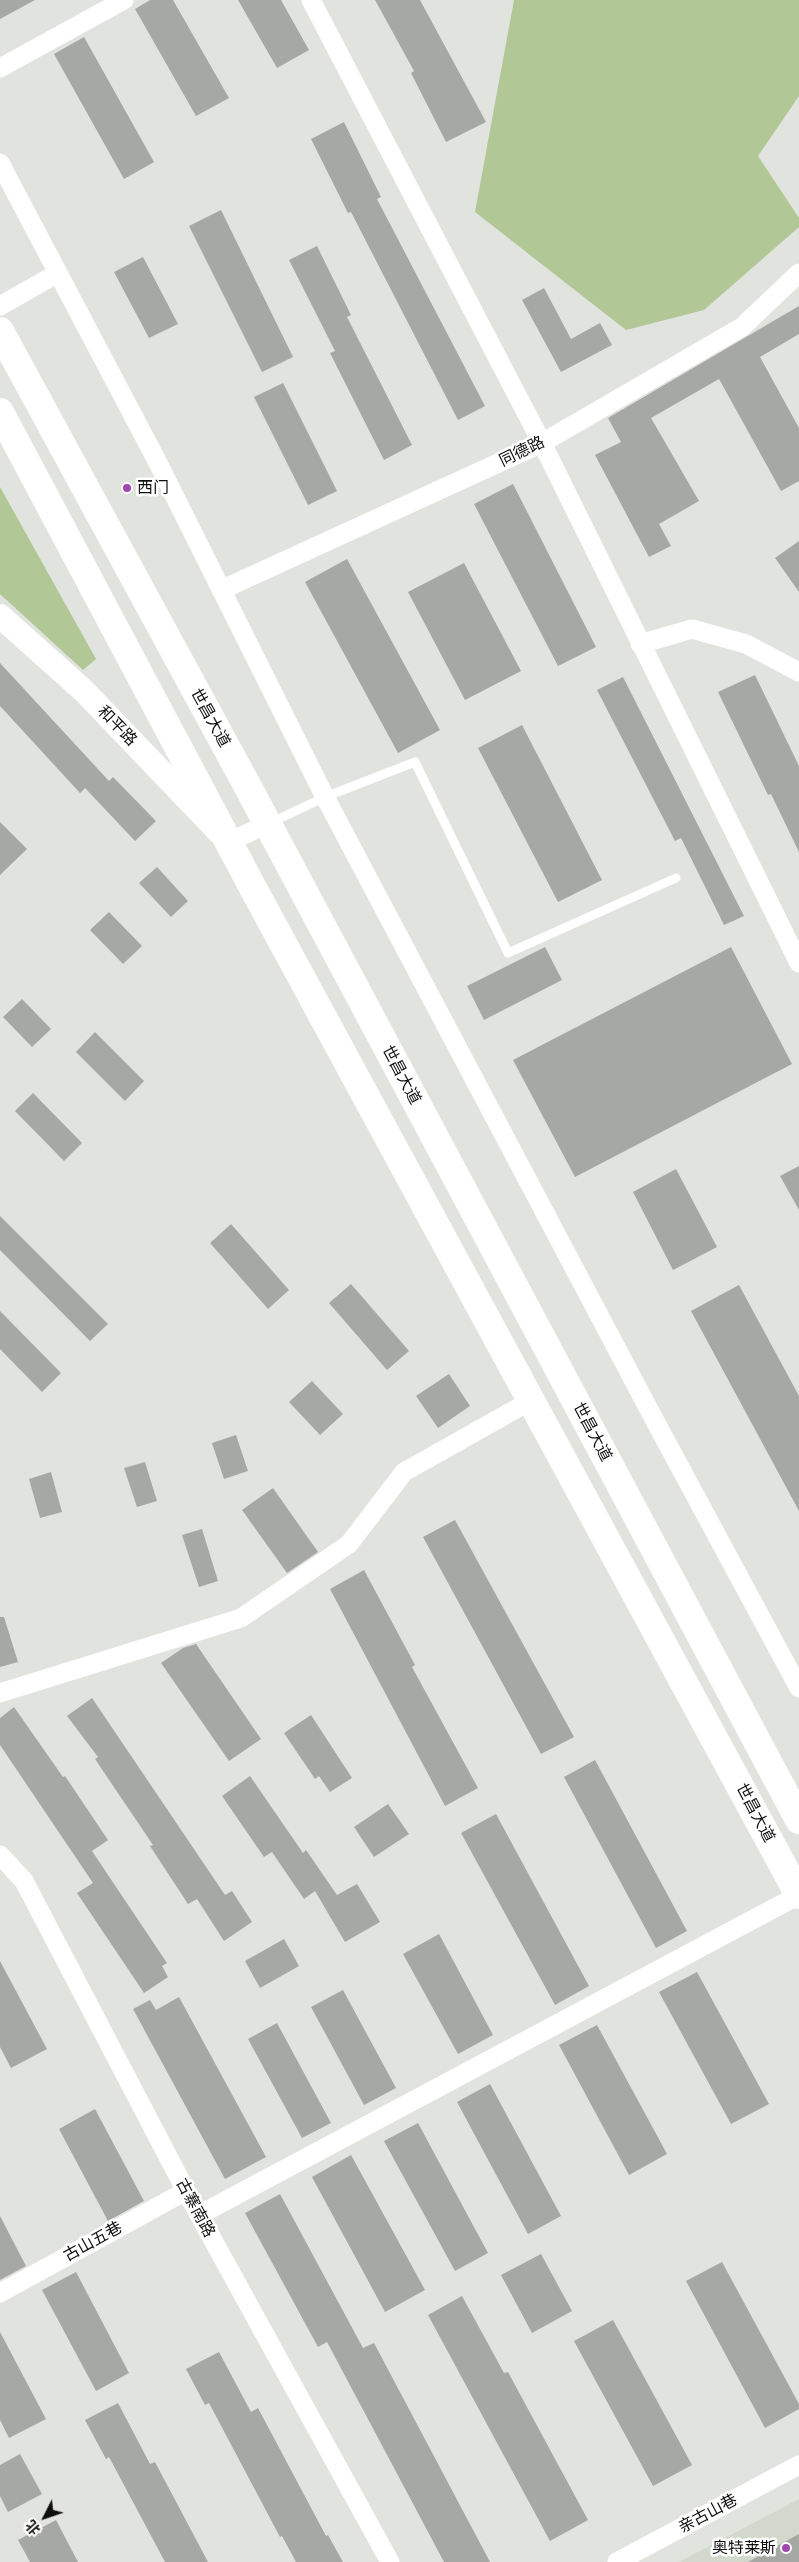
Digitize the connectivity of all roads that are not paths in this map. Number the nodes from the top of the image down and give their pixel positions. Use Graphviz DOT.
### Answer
graph roads {
  1 [pos="124,0"];
  2 [pos="311,0"];
  3 [pos="0,68"];
  4 [pos="0,163"];
  5 [pos="799,272"];
  6 [pos="58,273"];
  7 [pos="0,306"];
  8 [pos="0,332"];
  9 [pos="0,412"];
  10 [pos="542,443"];
  11 [pos="221,590"];
  12 [pos="0,616"];
  13 [pos="640,644"];
  14 [pos="799,672"];
  15 [pos="325,797"];
  16 [pos="267,824"];
  17 [pos="229,842"];
  18 [pos="676,878"];
  19 [pos="799,963"];
  20 [pos="532,1400"];
  21 [pos="799,1688"];
  22 [pos="0,1693"];
  23 [pos="799,1820"];
  24 [pos="0,1855"];
  25 [pos="799,1895"];
  26 [pos="186,2191"];
  27 [pos="199,2215"];
  28 [pos="0,2293"];
  29 [pos="799,2465"];
  30 [pos="390,2562"];
  31 [pos="617,2562"];
  1 -- 3 [label="street"];
  2 -- 10 [label="street"];
  4 -- 6 [label="street"];
  5 -- 10 [label="street, 同德路"];
  6 -- 7 [label="street"];
  6 -- 11 [label="street"];
  8 -- 16 [label="main road, 世昌大道"];
  9 -- 17 [label="main road, 世昌大道"];
  10 -- 11 [label="street, 同德路"];
  10 -- 13 [label="street"];
  11 -- 15 [label="street"];
  12 -- 17 [label="street, 和平路"];
  13 -- 14 [label="street"];
  13 -- 19 [label="street"];
  15 -- 16 [label="lane"];
  15 -- 18 [label="lane"];
  15 -- 21 [label="street"];
  16 -- 17 [label="street"];
  16 -- 23 [label="main road, 世昌大道"];
  17 -- 20 [label="main road, 世昌大道"];
  20 -- 22 [label="street"];
  20 -- 25 [label="main road, 世昌大道"];
  24 -- 26 [label="street, 古寨南路"];
  25 -- 27 [label="street"];
  26 -- 27 [label="street, 古寨南路"];
  26 -- 28 [label="street, 古山五巷"];
  27 -- 30 [label="street, 古寨南路"];
  29 -- 31 [label="street, 亲古山巷"];
}
